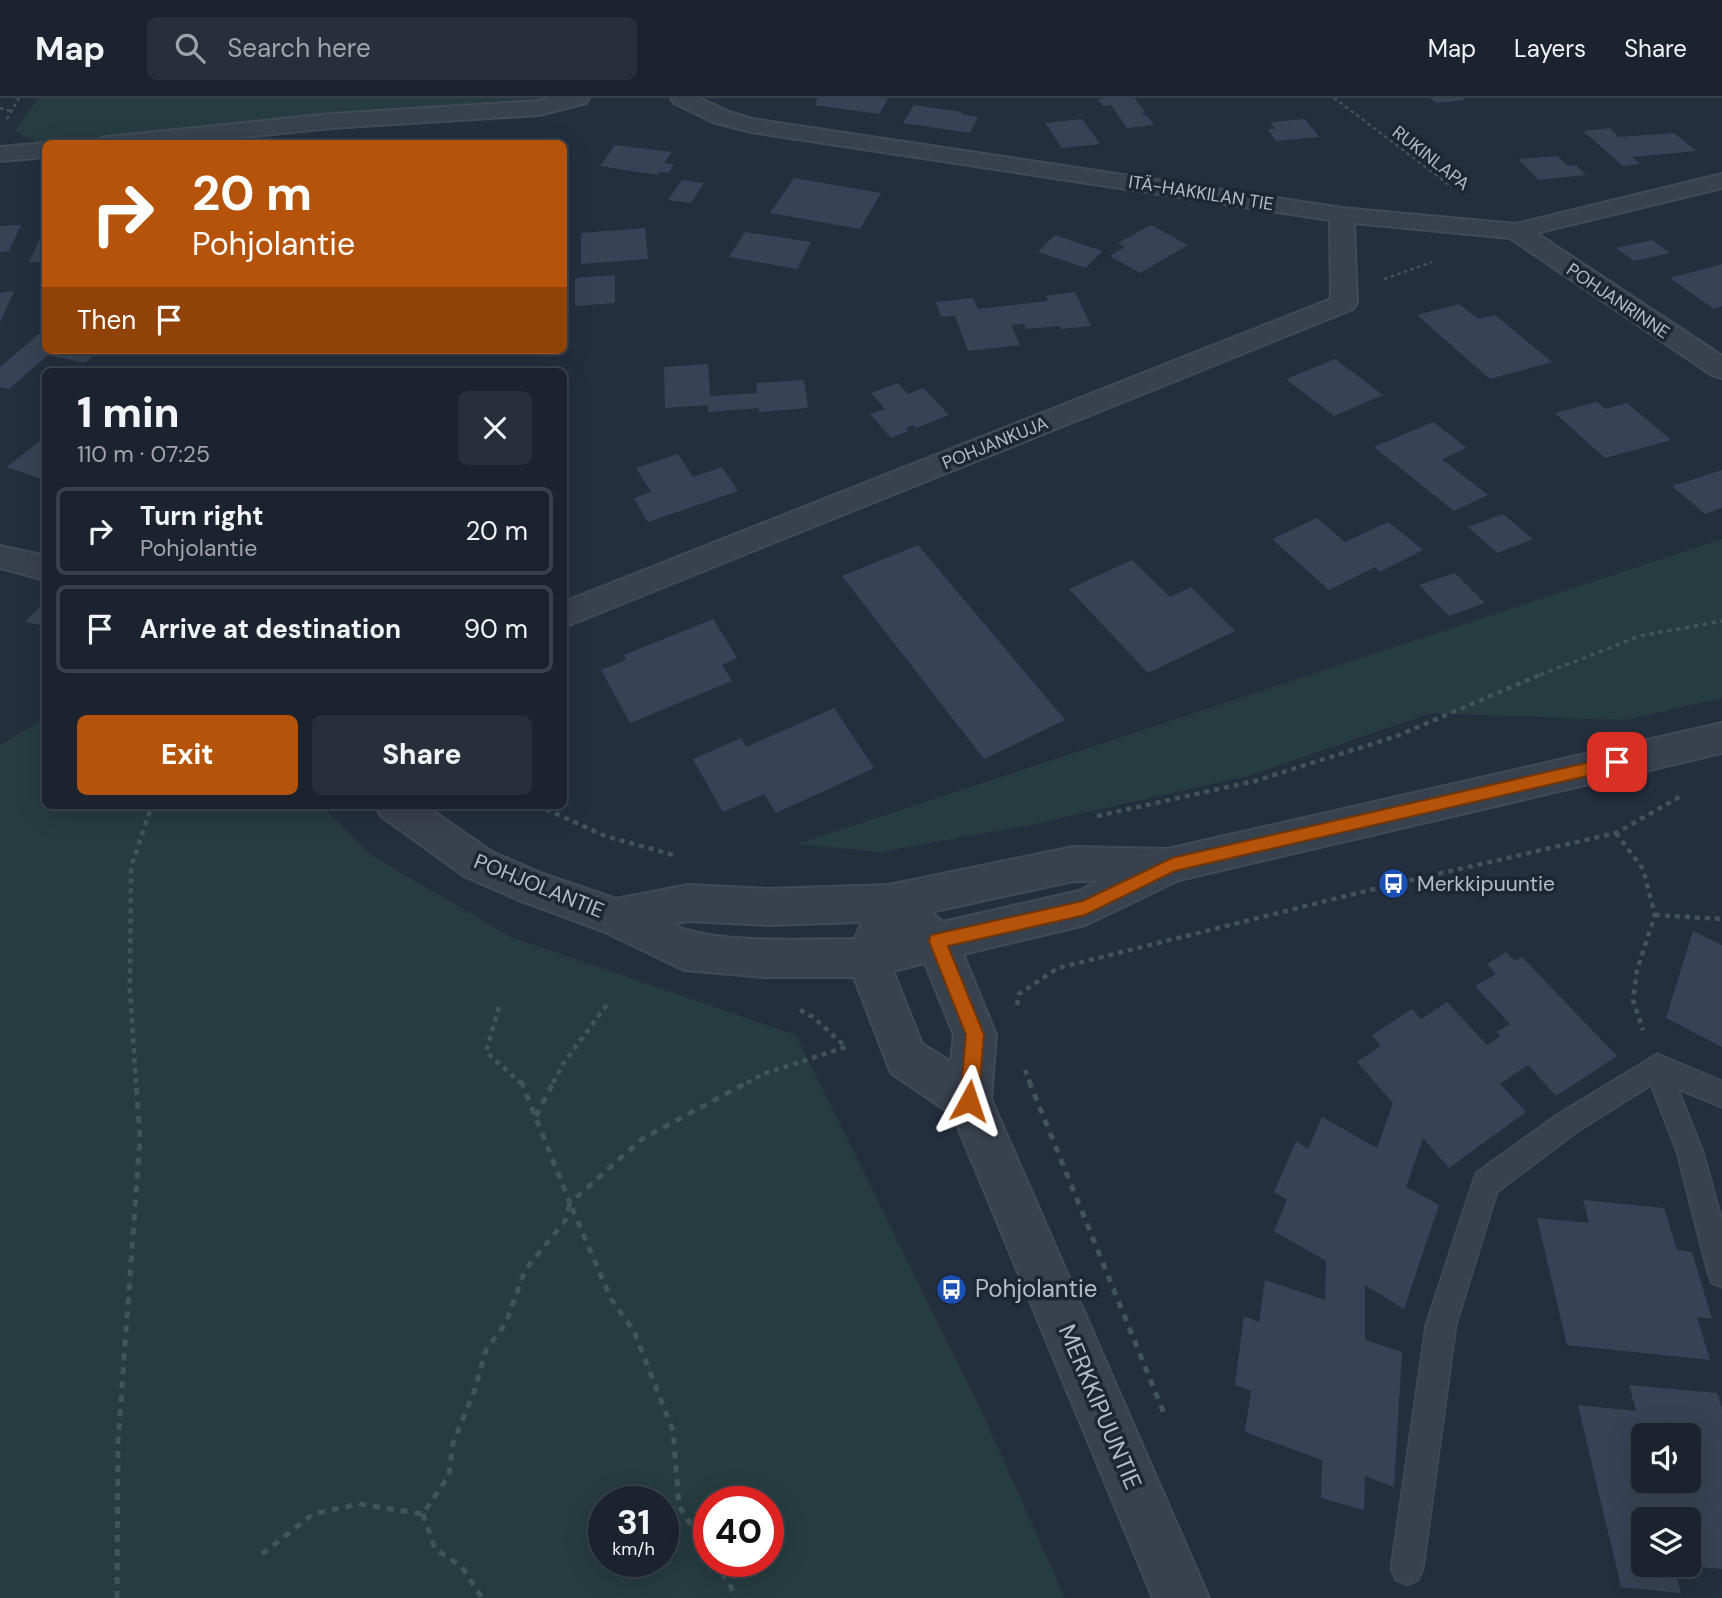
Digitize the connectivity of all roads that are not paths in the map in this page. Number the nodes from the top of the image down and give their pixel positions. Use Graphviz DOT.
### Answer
graph roads {
  1 [pos="578,98"];
  2 [pos="692,99"];
  3 [pos="146,140"];
  4 [pos="42,150"];
  5 [pos="0,154"];
  6 [pos="1722,181"];
  7 [pos="1342,215"];
  8 [pos="1516,230"];
  9 [pos="1722,369"];
  10 [pos="0,557"];
  11 [pos="42,567"];
  12 [pos="567,614"];
  13 [pos="1722,738"];
  14 [pos="400,809"];
  15 [pos="1172,865"];
  16 [pos="889,902"];
  17 [pos="616,917"];
  18 [pos="937,941"];
  19 [pos="868,958"];
  20 [pos="1657,1067"];
  21 [pos="1722,1094"];
  22 [pos="969,1101"];
  23 [pos="1722,1273"];
  24 [pos="1407,1569"];
  25 [pos="1181,1598"];
  1 -- 3 [label="street"];
  2 -- 7 [label="street, ITÄ-HAKKILAN TIE"];
  4 -- 5 [label="street"];
  6 -- 8 [label="street, ITÄ-HAKKILAN TIE"];
  7 -- 8 [label="street, ITÄ-HAKKILAN TIE"];
  7 -- 12 [label="street, POHJANKUJA"];
  8 -- 9 [label="street, POHJANRINNE"];
  10 -- 11 [label="street"];
  13 -- 15 [label="street, POHJOLANTIE"];
  14 -- 17 [label="street, POHJOLANTIE"];
  15 -- 16 [label="street, POHJOLANTIE"];
  15 -- 18 [label="street, POHJOLANTIE"];
  16 -- 17 [label="street, POHJOLANTIE"];
  16 -- 18 [label="street, MERKKIPUUNTIE"];
  16 -- 19 [label="street"];
  17 -- 19 [label="street, POHJOLANTIE"];
  18 -- 19 [label="street, POHJOLANTIE"];
  18 -- 22 [label="street, MERKKIPUUNTIE"];
  19 -- 22 [label="street"];
  20 -- 21 [label="lane"];
  20 -- 23 [label="lane"];
  20 -- 24 [label="lane"];
  22 -- 25 [label="street, MERKKIPUUNTIE"];
}
